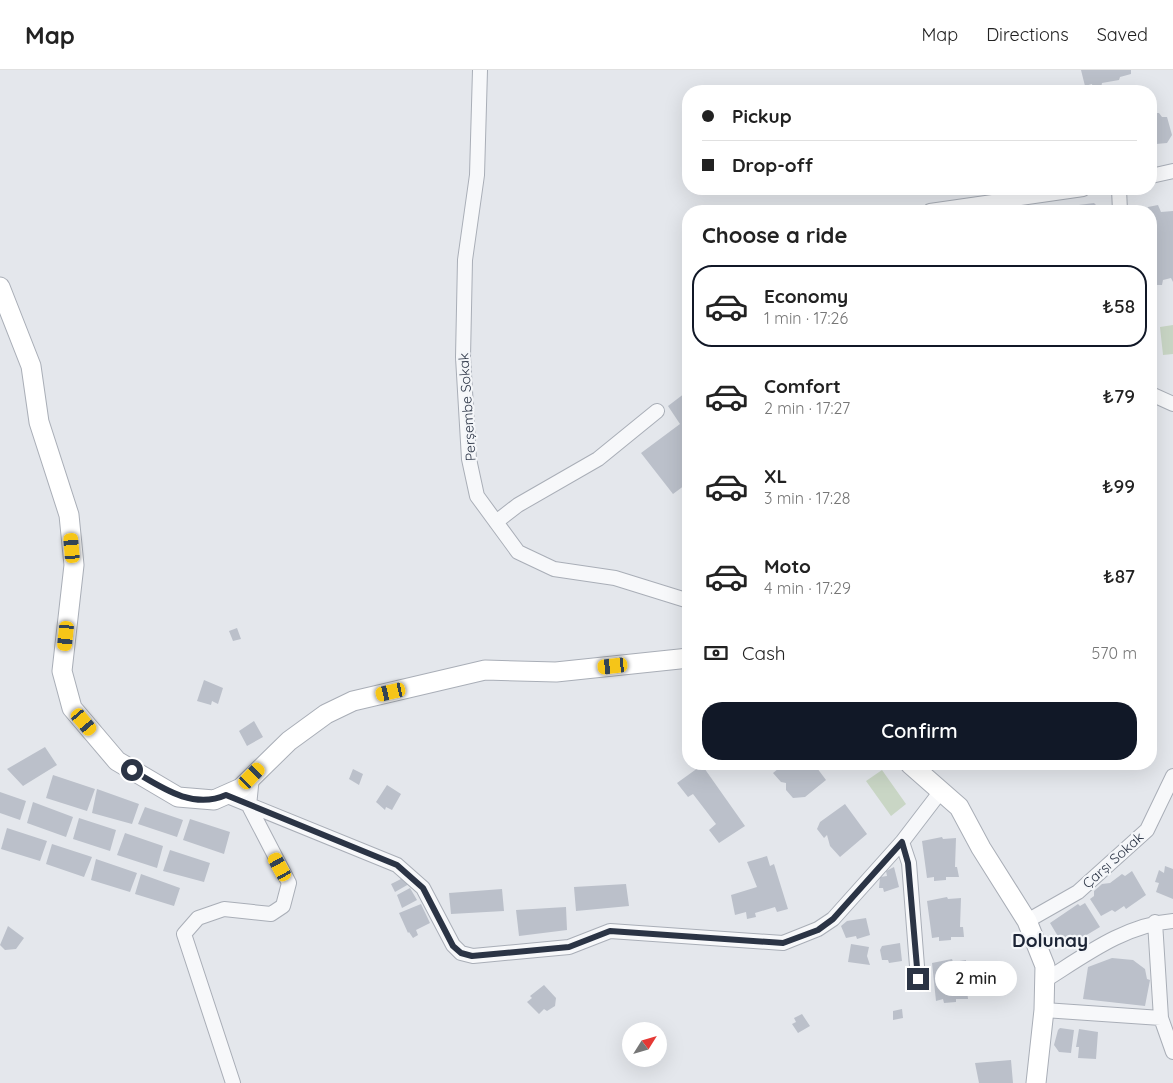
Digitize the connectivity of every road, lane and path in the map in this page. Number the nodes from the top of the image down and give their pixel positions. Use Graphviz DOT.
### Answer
graph roads {
  1 [pos="480,70"];
  2 [pos="1173,171"];
  3 [pos="1157,175"];
  4 [pos="1041,195"];
  5 [pos="972,205"];
  6 [pos="0,287"];
  7 [pos="1157,397"];
  8 [pos="1173,404"];
  9 [pos="657,411"];
  10 [pos="496,522"];
  11 [pos="682,599"];
  12 [pos="682,659"];
  13 [pos="917,770"];
  14 [pos="252,776"];
  15 [pos="1173,776"];
  16 [pos="941,791"];
  17 [pos="226,795"];
  18 [pos="249,806"];
  19 [pos="902,842"];
  20 [pos="1027,921"];
  21 [pos="1173,921"];
  22 [pos="1156,922"];
  23 [pos="918,979"];
  24 [pos="1044,981"];
  25 [pos="1044,1010"];
  26 [pos="1161,1018"];
  27 [pos="1173,1052"];
  28 [pos="233,1083"];
  29 [pos="1036,1083"];
  1 -- 10 [label="street, Perşembe Sokak"];
  2 -- 3 [label="street"];
  4 -- 5 [label="street"];
  6 -- 17 [label="street"];
  7 -- 8 [label="street"];
  9 -- 10 [label="street"];
  10 -- 11 [label="street, Perşembe Sokak"];
  12 -- 14 [label="street"];
  13 -- 16 [label="street"];
  14 -- 17 [label="street"];
  14 -- 18 [label="street"];
  15 -- 20 [label="street, Çarşı Sokak"];
  16 -- 19 [label="street"];
  16 -- 20 [label="street"];
  17 -- 18 [label="street"];
  18 -- 19 [label="street"];
  18 -- 28 [label="street"];
  19 -- 23 [label="street"];
  20 -- 24 [label="street"];
  21 -- 22 [label="street"];
  22 -- 24 [label="street"];
  22 -- 26 [label="street"];
  24 -- 25 [label="street"];
  25 -- 26 [label="street"];
  25 -- 29 [label="street"];
  26 -- 27 [label="street"];
}
